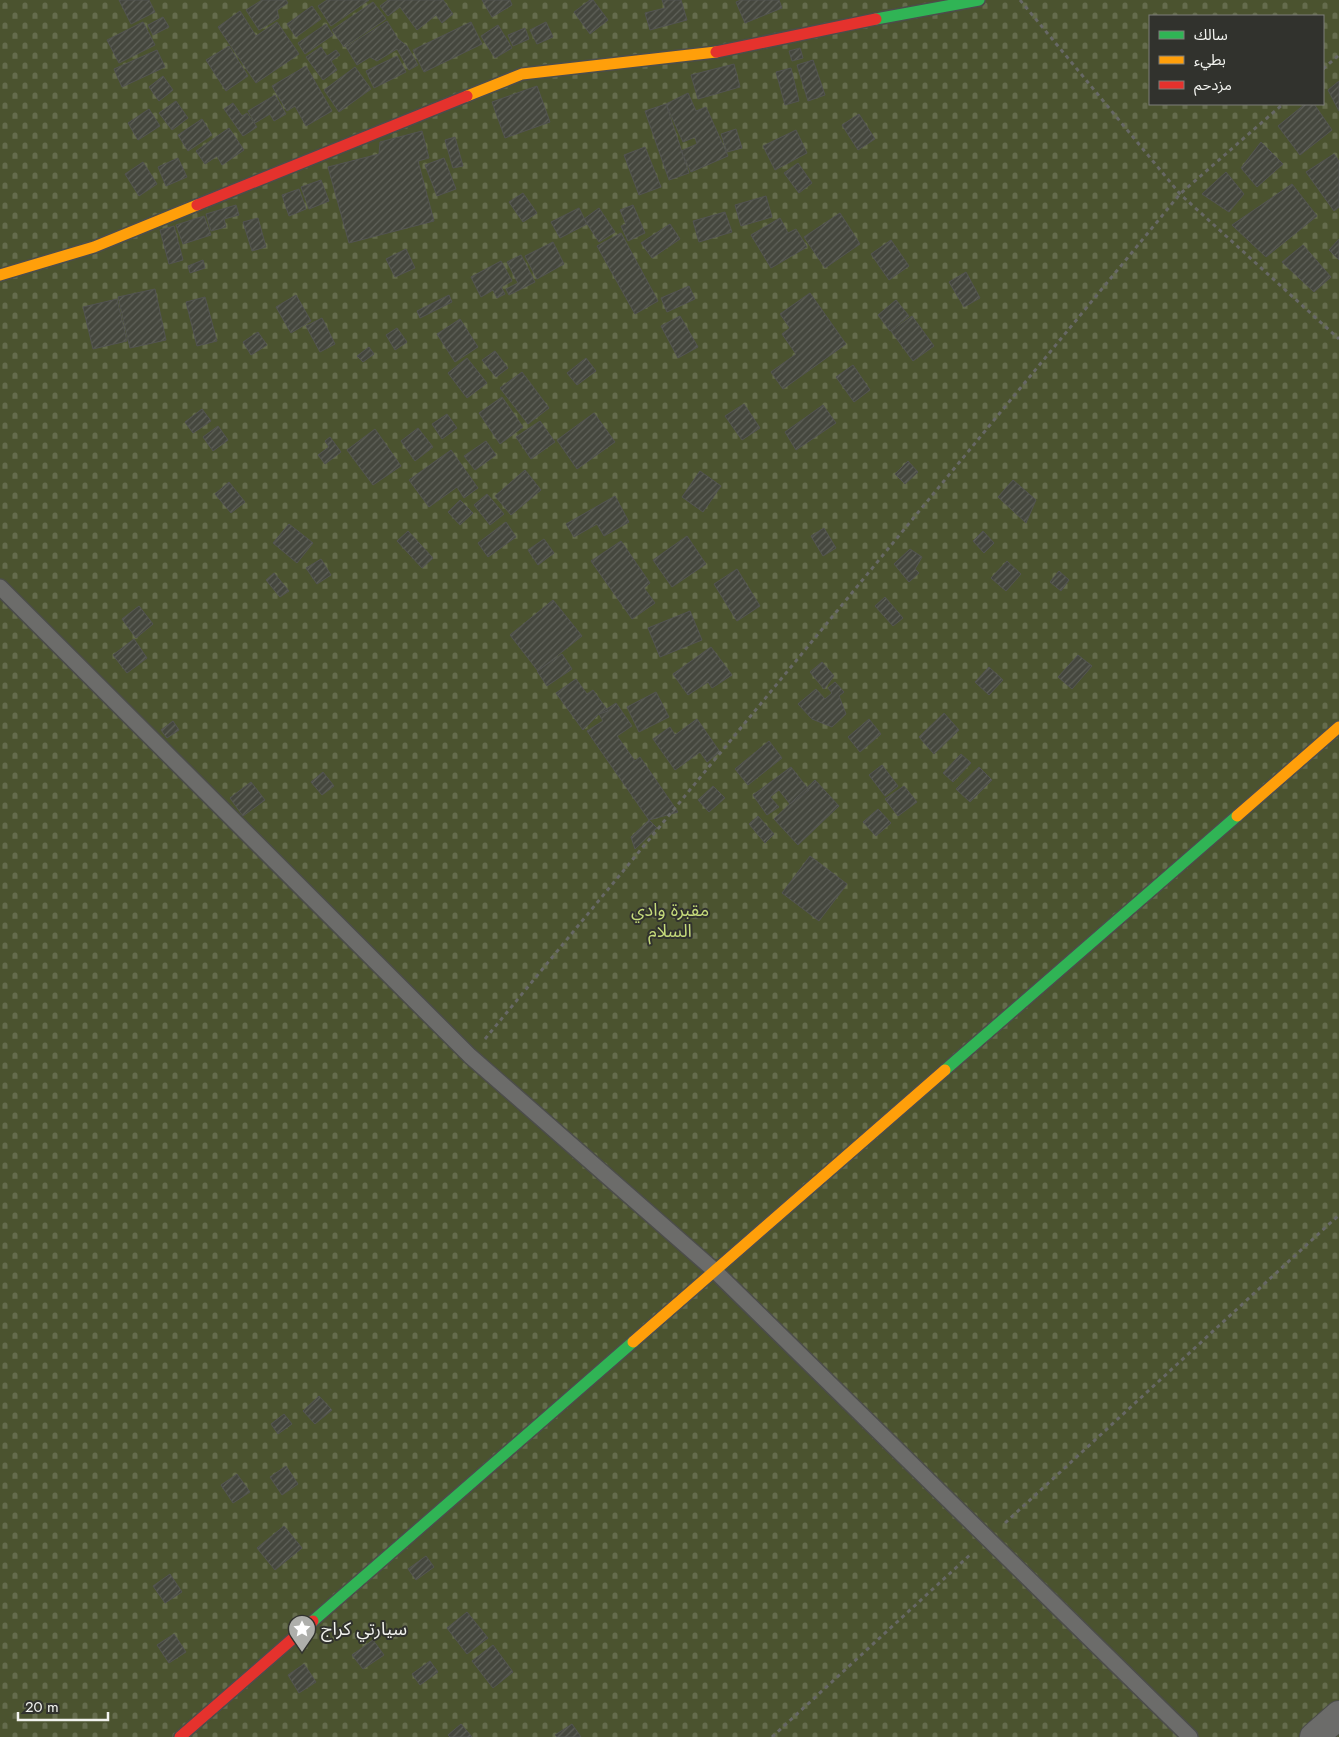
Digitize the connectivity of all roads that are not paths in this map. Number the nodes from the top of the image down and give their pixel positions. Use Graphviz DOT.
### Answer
graph roads {
  1 [pos="979,0"];
  2 [pos="0,275"];
  3 [pos="0,587"];
  4 [pos="1339,727"];
  5 [pos="715,1271"];
  6 [pos="1339,1715"];
  7 [pos="180,1737"];
  8 [pos="1190,1737"];
  9 [pos="1314,1737"];
  1 -- 2 [label="street"];
  3 -- 5 [label="lane"];
  4 -- 5 [label="street"];
  5 -- 7 [label="street"];
  5 -- 8 [label="lane"];
  6 -- 9 [label="street"];
}
